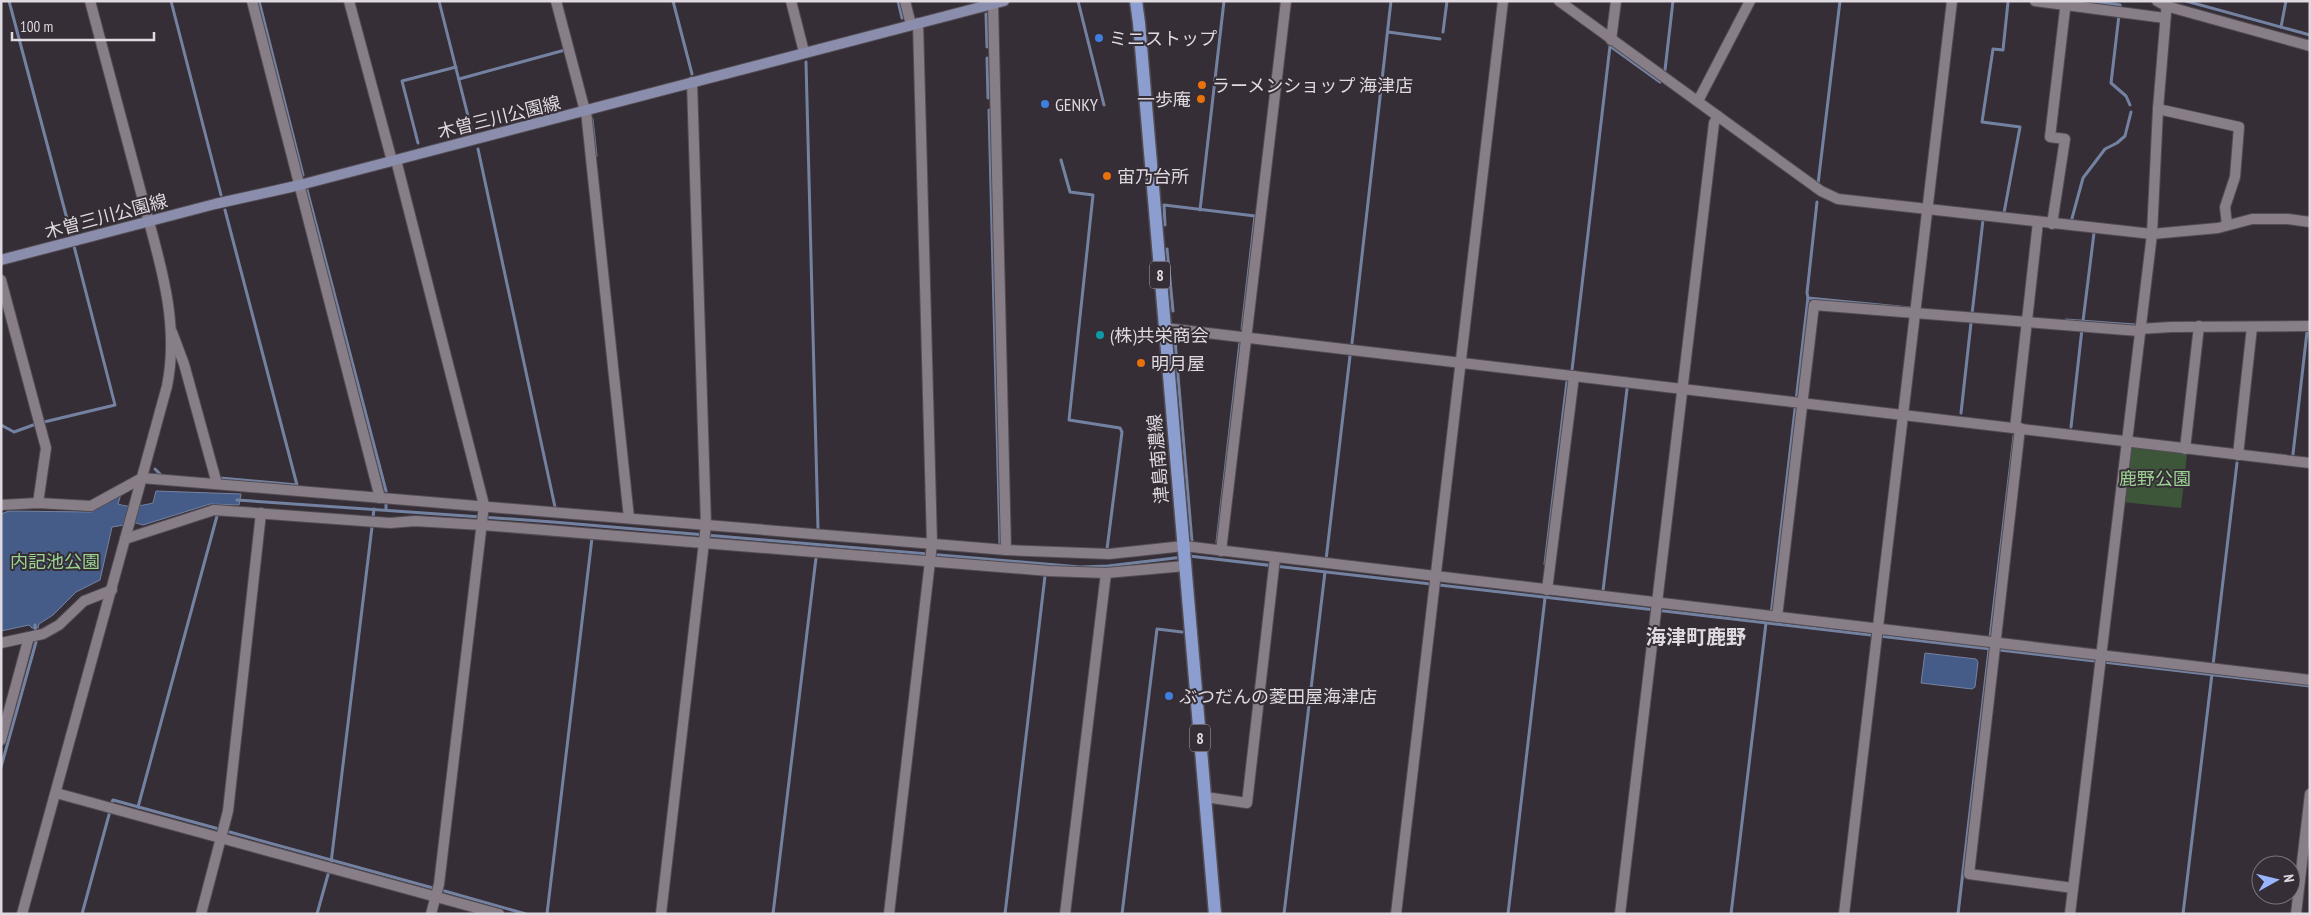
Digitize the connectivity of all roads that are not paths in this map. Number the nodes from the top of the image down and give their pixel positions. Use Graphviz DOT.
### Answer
graph roads {
  1 [pos="90,1"];
  2 [pos="252,1"];
  3 [pos="350,1"];
  4 [pos="556,1"];
  5 [pos="791,1"];
  6 [pos="905,1"];
  7 [pos="1004,1"];
  8 [pos="1136,1"];
  9 [pos="1286,1"];
  10 [pos="1503,1"];
  11 [pos="1559,1"];
  12 [pos="1616,1"];
  13 [pos="1750,1"];
  14 [pos="1952,1"];
  15 [pos="2035,1"];
  16 [pos="2065,3"];
  17 [pos="2163,3"];
  18 [pos="993,4"];
  19 [pos="2165,18"];
  20 [pos="915,24"];
  21 [pos="1611,40"];
  22 [pos="2310,46"];
  23 [pos="804,52"];
  24 [pos="692,82"];
  25 [pos="1698,101"];
  26 [pos="2158,109"];
  27 [pos="586,111"];
  28 [pos="1718,116"];
  29 [pos="394,161"];
  30 [pos="300,185"];
  31 [pos="1928,209"];
  32 [pos="148,222"];
  33 [pos="2038,222"];
  34 [pos="2310,222"];
  35 [pos="2052,224"];
  36 [pos="2227,225"];
  37 [pos="2152,234"];
  38 [pos="1,260"];
  39 [pos="1,280"];
  40 [pos="1916,310"];
  41 [pos="2027,318"];
  42 [pos="2199,326"];
  43 [pos="2252,326"];
  44 [pos="2310,326"];
  45 [pos="1165,328"];
  46 [pos="2139,330"];
  47 [pos="171,331"];
  48 [pos="1247,337"];
  49 [pos="1461,363"];
  50 [pos="1574,376"];
  51 [pos="1682,388"];
  52 [pos="1798,402"];
  53 [pos="1903,415"];
  54 [pos="2017,428"];
  55 [pos="2126,441"];
  56 [pos="2185,448"];
  57 [pos="2238,455"];
  58 [pos="2310,463"];
  59 [pos="142,478"];
  60 [pos="217,484"];
  61 [pos="380,498"];
  62 [pos="38,503"];
  63 [pos="1,505"];
  64 [pos="484,508"];
  65 [pos="261,513"];
  66 [pos="628,518"];
  67 [pos="482,524"];
  68 [pos="706,527"];
  69 [pos="126,539"];
  70 [pos="704,542"];
  71 [pos="932,545"];
  72 [pos="1006,550"];
  73 [pos="1221,551"];
  74 [pos="1184,556"];
  75 [pos="1275,559"];
  76 [pos="930,560"];
  77 [pos="1106,573"];
  78 [pos="1435,582"];
  79 [pos="112,590"];
  80 [pos="1546,590"];
  81 [pos="1657,608"];
  82 [pos="1773,617"];
  83 [pos="1877,634"];
  84 [pos="29,638"];
  85 [pos="1,643"];
  86 [pos="1994,648"];
  87 [pos="2100,660"];
  88 [pos="2310,680"];
  89 [pos="1,740"];
  90 [pos="56,793"];
  91 [pos="2310,794"];
  92 [pos="1205,797"];
  93 [pos="222,837"];
  94 [pos="2073,888"];
  95 [pos="436,896"];
  96 [pos="22,914"];
  97 [pos="201,914"];
  98 [pos="432,914"];
  99 [pos="498,914"];
  100 [pos="661,914"];
  101 [pos="889,914"];
  102 [pos="1065,914"];
  103 [pos="1215,914"];
  104 [pos="1396,914"];
  105 [pos="1620,914"];
  106 [pos="1844,914"];
  107 [pos="2070,914"];
  108 [pos="2296,914"];
  1 -- 32 [label="street"];
  2 -- 30 [label="street"];
  3 -- 29 [label="street"];
  4 -- 27 [label="street"];
  5 -- 23 [label="street"];
  6 -- 20 [label="street"];
  7 -- 18 [label="main road, 木曽三川公園線"];
  8 -- 45 [label="main road, 津島南濃線 / 8"];
  9 -- 48 [label="street"];
  10 -- 49 [label="street"];
  11 -- 21 [label="street"];
  12 -- 21 [label="street"];
  13 -- 25 [label="street"];
  14 -- 31 [label="street"];
  15 -- 16 [label="street"];
  16 -- 19 [label="street"];
  16 -- 35 [label="street"];
  17 -- 19 [label="street"];
  17 -- 22 [label="street"];
  18 -- 20 [label="main road, 木曽三川公園線"];
  18 -- 72 [label="street"];
  19 -- 26 [label="street"];
  20 -- 23 [label="main road, 木曽三川公園線"];
  20 -- 71 [label="street"];
  21 -- 25 [label="street"];
  23 -- 24 [label="main road, 木曽三川公園線"];
  24 -- 27 [label="main road, 木曽三川公園線"];
  24 -- 68 [label="street"];
  25 -- 28 [label="street"];
  26 -- 36 [label="street"];
  26 -- 37 [label="street"];
  27 -- 29 [label="main road, 木曽三川公園線"];
  27 -- 66 [label="street"];
  28 -- 31 [label="street"];
  28 -- 51 [label="street"];
  29 -- 30 [label="main road, 木曽三川公園線"];
  29 -- 64 [label="street"];
  30 -- 32 [label="main road, 木曽三川公園線"];
  30 -- 61 [label="street"];
  31 -- 33 [label="street"];
  31 -- 40 [label="street"];
  32 -- 38 [label="main road, 木曽三川公園線"];
  32 -- 47 [label="street"];
  33 -- 35 [label="street"];
  33 -- 41 [label="street"];
  34 -- 36 [label="street"];
  35 -- 37 [label="street"];
  36 -- 37 [label="street"];
  37 -- 46 [label="street"];
  39 -- 62 [label="street"];
  40 -- 41 [label="street"];
  40 -- 52 [label="street"];
  40 -- 53 [label="street"];
  41 -- 46 [label="street"];
  41 -- 54 [label="street"];
  42 -- 43 [label="street"];
  42 -- 46 [label="street"];
  42 -- 56 [label="street"];
  43 -- 44 [label="street"];
  43 -- 57 [label="street"];
  45 -- 48 [label="street"];
  45 -- 74 [label="main road, 津島南濃線 / 8"];
  46 -- 55 [label="street"];
  47 -- 59 [label="street"];
  47 -- 60 [label="street"];
  48 -- 49 [label="street"];
  48 -- 73 [label="street"];
  49 -- 50 [label="street"];
  49 -- 78 [label="street"];
  50 -- 51 [label="street"];
  50 -- 80 [label="street"];
  51 -- 52 [label="street"];
  51 -- 81 [label="street"];
  52 -- 53 [label="street"];
  52 -- 82 [label="street"];
  53 -- 54 [label="street"];
  53 -- 83 [label="street"];
  54 -- 55 [label="street"];
  54 -- 86 [label="street"];
  55 -- 56 [label="street"];
  55 -- 87 [label="street"];
  56 -- 57 [label="street"];
  57 -- 58 [label="street"];
  59 -- 60 [label="street"];
  59 -- 62 [label="street"];
  59 -- 69 [label="street"];
  60 -- 61 [label="street"];
  61 -- 64 [label="street"];
  62 -- 63 [label="street"];
  64 -- 66 [label="street"];
  64 -- 67 [label="street"];
  65 -- 67 [label="street"];
  65 -- 69 [label="street"];
  65 -- 93 [label="street"];
  66 -- 68 [label="street"];
  67 -- 70 [label="street"];
  67 -- 95 [label="street"];
  68 -- 70 [label="street"];
  68 -- 71 [label="street"];
  69 -- 79 [label="street"];
  70 -- 76 [label="street"];
  70 -- 100 [label="street"];
  71 -- 72 [label="street"];
  71 -- 76 [label="street"];
  72 -- 74 [label="street"];
  73 -- 74 [label="street"];
  73 -- 75 [label="street"];
  74 -- 77 [label="street"];
  74 -- 92 [label="main road, 津島南濃線 / 8"];
  75 -- 78 [label="street"];
  75 -- 92 [label="street"];
  76 -- 77 [label="street"];
  76 -- 101 [label="street"];
  77 -- 102 [label="street"];
  78 -- 80 [label="street"];
  78 -- 104 [label="street"];
  79 -- 84 [label="street"];
  79 -- 90 [label="street"];
  80 -- 81 [label="street"];
  81 -- 82 [label="street"];
  81 -- 105 [label="street"];
  82 -- 83 [label="street"];
  83 -- 86 [label="street"];
  83 -- 106 [label="street"];
  84 -- 85 [label="street"];
  84 -- 89 [label="street"];
  86 -- 87 [label="street"];
  86 -- 94 [label="street"];
  87 -- 88 [label="street"];
  87 -- 94 [label="street"];
  90 -- 93 [label="street"];
  90 -- 96 [label="street"];
  91 -- 108 [label="street"];
  92 -- 103 [label="main road, 津島南濃線 / 8"];
  93 -- 95 [label="street"];
  93 -- 97 [label="street"];
  94 -- 107 [label="street"];
  95 -- 98 [label="street"];
  95 -- 99 [label="street"];
}
